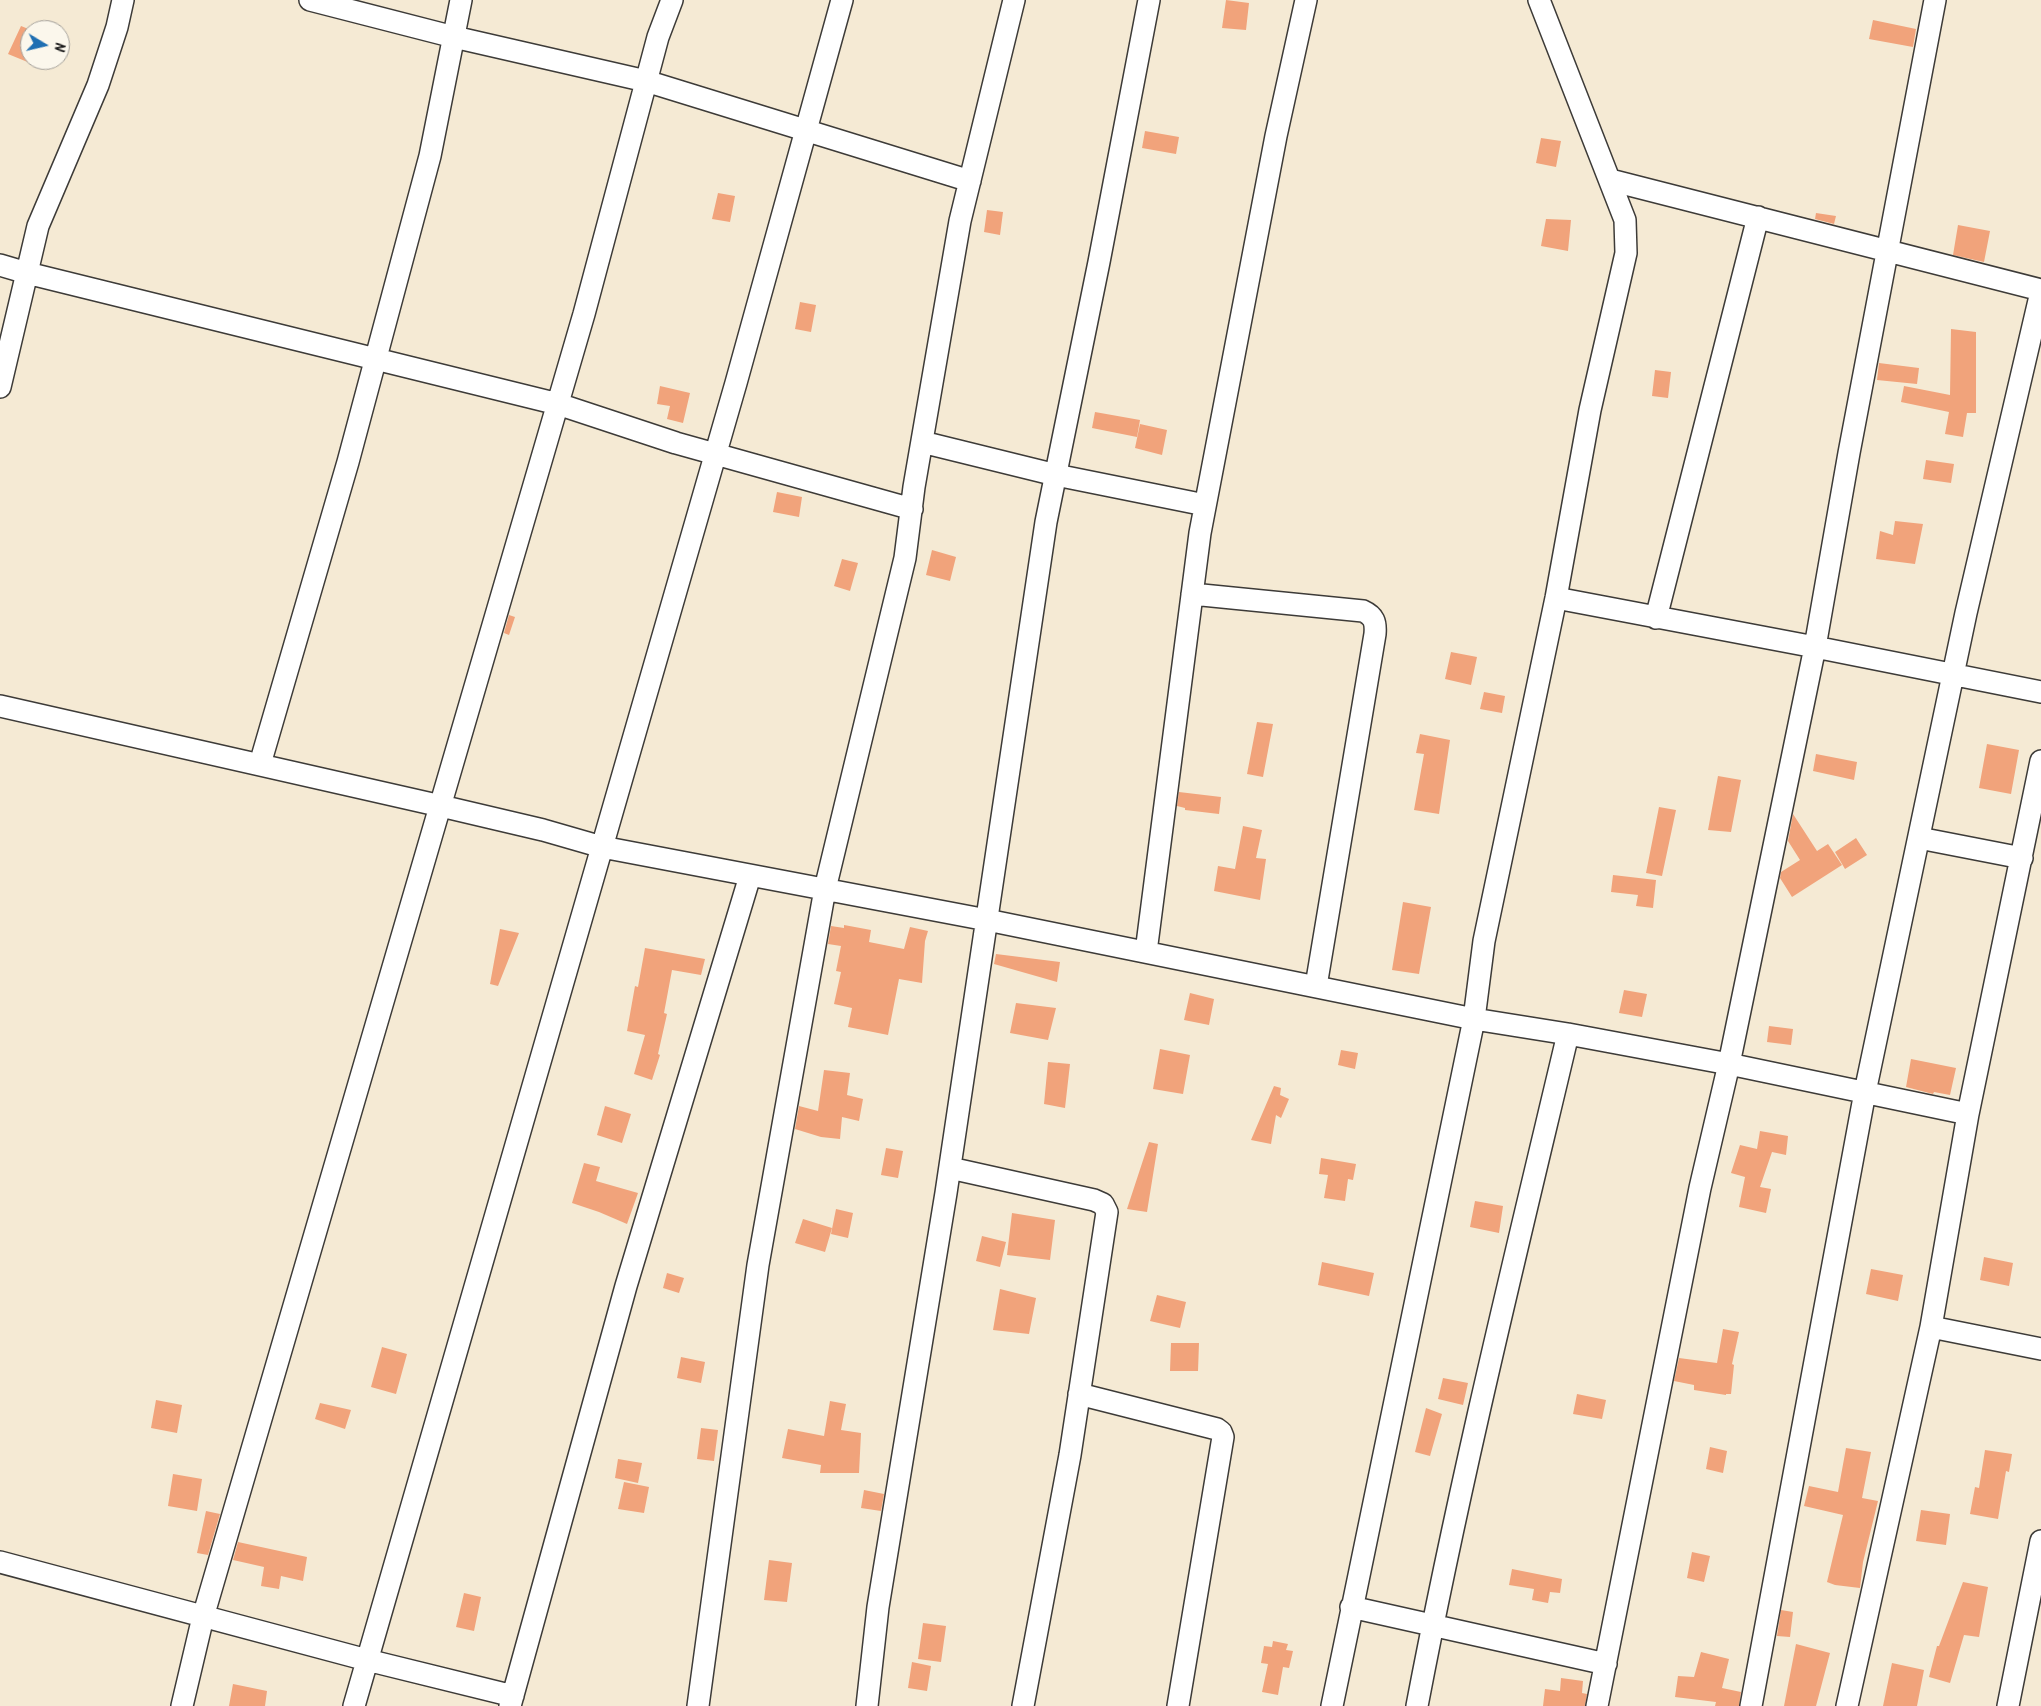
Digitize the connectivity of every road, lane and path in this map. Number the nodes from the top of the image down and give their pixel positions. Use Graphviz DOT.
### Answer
graph roads {
  1 [pos="122,0"];
  2 [pos="310,0"];
  3 [pos="461,0"];
  4 [pos="672,0"];
  5 [pos="842,0"];
  6 [pos="1014,0"];
  7 [pos="1149,0"];
  8 [pos="1306,0"];
  9 [pos="1539,0"];
  10 [pos="1935,0"];
  11 [pos="454,36"];
  12 [pos="646,81"];
  13 [pos="805,131"];
  14 [pos="1610,180"];
  15 [pos="970,181"];
  16 [pos="1758,217"];
  17 [pos="1887,252"];
  18 [pos="0,265"];
  19 [pos="27,273"];
  20 [pos="2041,291"];
  21 [pos="376,358"];
  22 [pos="0,386"];
  23 [pos="558,404"];
  24 [pos="922,442"];
  25 [pos="715,454"];
  26 [pos="1056,475"];
  27 [pos="1205,505"];
  28 [pos="912,509"];
  29 [pos="1192,594"];
  30 [pos="1556,598"];
  31 [pos="1656,618"];
  32 [pos="1815,647"];
  33 [pos="1954,674"];
  34 [pos="2041,692"];
  35 [pos="0,706"];
  36 [pos="2041,761"];
  37 [pos="260,764"];
  38 [pos="441,806"];
  39 [pos="1919,838"];
  40 [pos="602,847"];
  41 [pos="2022,858"];
  42 [pos="750,876"];
  43 [pos="825,889"];
  44 [pos="987,920"];
  45 [pos="1146,952"];
  46 [pos="1316,986"];
  47 [pos="1474,1019"];
  48 [pos="1568,1034"];
  49 [pos="1729,1064"];
  50 [pos="1865,1092"];
  51 [pos="1968,1114"];
  52 [pos="950,1168"];
  53 [pos="1931,1328"];
  54 [pos="2041,1349"];
  55 [pos="1079,1394"];
  56 [pos="2041,1541"];
  57 [pos="0,1562"];
  58 [pos="1351,1607"];
  59 [pos="203,1617"];
  60 [pos="1432,1625"];
  61 [pos="367,1660"];
  62 [pos="1606,1664"];
  63 [pos="512,1701"];
  64 [pos="182,1706"];
  65 [pos="354,1706"];
  66 [pos="698,1706"];
  67 [pos="867,1706"];
  68 [pos="1023,1706"];
  69 [pos="1178,1706"];
  70 [pos="1332,1706"];
  71 [pos="1417,1706"];
  72 [pos="1597,1706"];
  73 [pos="1751,1706"];
  74 [pos="1847,1706"];
  75 [pos="2008,1706"];
  1 -- 19 [label="street"];
  2 -- 11 [label="street"];
  3 -- 11 [label="street"];
  4 -- 12 [label="street"];
  5 -- 13 [label="street"];
  6 -- 15 [label="street"];
  7 -- 26 [label="street"];
  8 -- 27 [label="street"];
  9 -- 14 [label="street"];
  10 -- 17 [label="street"];
  11 -- 12 [label="street"];
  11 -- 21 [label="street"];
  12 -- 13 [label="street"];
  12 -- 23 [label="street"];
  13 -- 15 [label="street"];
  13 -- 25 [label="street"];
  14 -- 16 [label="street"];
  14 -- 30 [label="street"];
  15 -- 24 [label="street"];
  16 -- 17 [label="street"];
  16 -- 31 [label="street"];
  17 -- 20 [label="street"];
  17 -- 32 [label="street"];
  18 -- 19 [label="street"];
  19 -- 21 [label="street"];
  19 -- 22 [label="street"];
  20 -- 33 [label="street"];
  21 -- 23 [label="street"];
  21 -- 37 [label="street"];
  23 -- 25 [label="street"];
  23 -- 38 [label="street"];
  24 -- 26 [label="street"];
  24 -- 28 [label="street"];
  25 -- 28 [label="street"];
  25 -- 40 [label="street"];
  26 -- 27 [label="street"];
  26 -- 44 [label="street"];
  27 -- 29 [label="street"];
  28 -- 43 [label="street"];
  29 -- 45 [label="street"];
  29 -- 46 [label="street"];
  30 -- 31 [label="street"];
  30 -- 47 [label="street"];
  31 -- 32 [label="street"];
  32 -- 33 [label="street"];
  32 -- 49 [label="street"];
  33 -- 34 [label="street"];
  33 -- 39 [label="street"];
  35 -- 37 [label="street"];
  36 -- 41 [label="street"];
  37 -- 38 [label="street"];
  38 -- 40 [label="street"];
  38 -- 59 [label="street"];
  39 -- 41 [label="street"];
  39 -- 50 [label="street"];
  40 -- 42 [label="street"];
  40 -- 61 [label="street"];
  41 -- 51 [label="street"];
  42 -- 43 [label="street"];
  42 -- 63 [label="street"];
  43 -- 44 [label="street"];
  43 -- 66 [label="street"];
  44 -- 45 [label="street"];
  44 -- 52 [label="street"];
  45 -- 46 [label="street"];
  46 -- 47 [label="street"];
  47 -- 48 [label="street"];
  47 -- 58 [label="street"];
  48 -- 49 [label="street"];
  48 -- 60 [label="street"];
  49 -- 50 [label="street"];
  49 -- 62 [label="street"];
  50 -- 51 [label="street"];
  50 -- 73 [label="street"];
  51 -- 53 [label="street"];
  52 -- 55 [label="street"];
  52 -- 67 [label="street"];
  53 -- 54 [label="street"];
  53 -- 74 [label="street"];
  55 -- 68 [label="street"];
  55 -- 69 [label="street"];
  56 -- 75 [label="street"];
  57 -- 59 [label="street"];
  58 -- 60 [label="street"];
  58 -- 70 [label="street"];
  59 -- 61 [label="street"];
  59 -- 64 [label="street"];
  60 -- 62 [label="street"];
  60 -- 71 [label="street"];
  61 -- 63 [label="street"];
  61 -- 65 [label="street"];
  62 -- 72 [label="street"];
}
